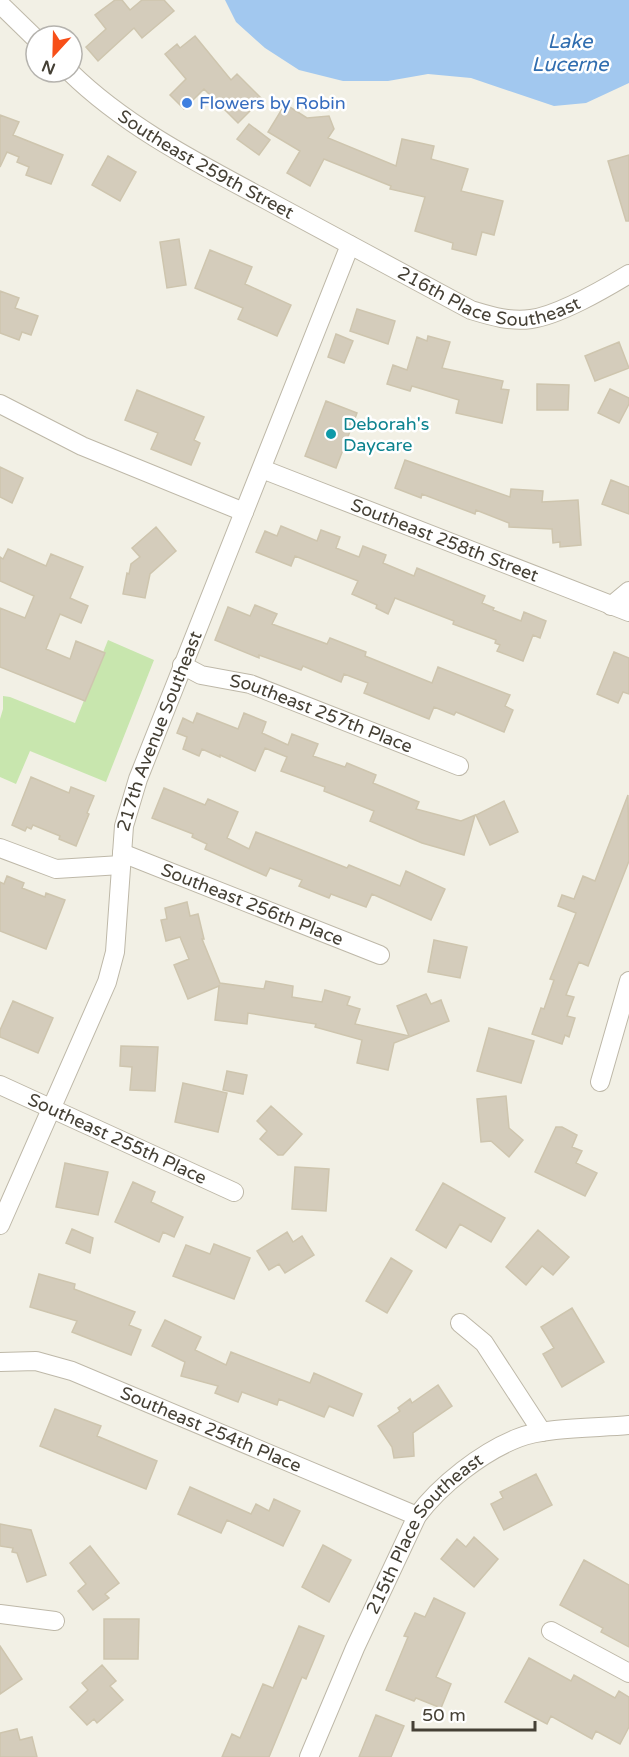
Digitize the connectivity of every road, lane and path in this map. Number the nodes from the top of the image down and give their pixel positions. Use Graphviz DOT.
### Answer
graph roads {
  1 [pos="0,4"];
  2 [pos="24,27"];
  3 [pos="84,84"];
  4 [pos="350,244"];
  5 [pos="629,274"];
  6 [pos="0,404"];
  7 [pos="262,469"];
  8 [pos="244,512"];
  9 [pos="629,591"];
  10 [pos="611,606"];
  11 [pos="629,612"];
  12 [pos="182,665"];
  13 [pos="459,765"];
  14 [pos="0,848"];
  15 [pos="122,859"];
  16 [pos="380,955"];
  17 [pos="629,981"];
  18 [pos="600,1082"];
  19 [pos="0,1085"];
  20 [pos="52,1109"];
  21 [pos="234,1192"];
  22 [pos="0,1225"];
  23 [pos="460,1323"];
  24 [pos="0,1362"];
  25 [pos="629,1425"];
  26 [pos="542,1432"];
  27 [pos="417,1516"];
  28 [pos="0,1614"];
  29 [pos="56,1621"];
  30 [pos="551,1631"];
  31 [pos="629,1673"];
  32 [pos="309,1757"];
  1 -- 2 [label="street"];
  3 -- 4 [label="street, Southeast 259th Street"];
  4 -- 5 [label="street, 216th Place Southeast"];
  4 -- 7 [label="street, 217th Avenue Southeast"];
  6 -- 8 [label="street"];
  7 -- 8 [label="street, 217th Avenue Southeast"];
  7 -- 10 [label="street, Southeast 258th Street"];
  8 -- 12 [label="street, 217th Avenue Southeast"];
  9 -- 10 [label="street"];
  10 -- 11 [label="street, Southeast 258th Street"];
  12 -- 13 [label="street, Southeast 257th Place"];
  12 -- 15 [label="street, 217th Avenue Southeast"];
  14 -- 15 [label="street, Southeast 256th Place"];
  15 -- 16 [label="street, Southeast 256th Place"];
  15 -- 20 [label="street, 217th Avenue Southeast"];
  17 -- 18 [label="street"];
  19 -- 20 [label="street, Southeast 255th Place"];
  20 -- 21 [label="street, Southeast 255th Place"];
  20 -- 22 [label="street, 217th Avenue Southeast"];
  23 -- 26 [label="street"];
  24 -- 27 [label="street, Southeast 254th Place"];
  25 -- 26 [label="street, 215th Place Southeast"];
  26 -- 27 [label="street, 215th Place Southeast"];
  27 -- 32 [label="street, 215th Place Southeast"];
  28 -- 29 [label="street"];
  30 -- 31 [label="street"];
}
